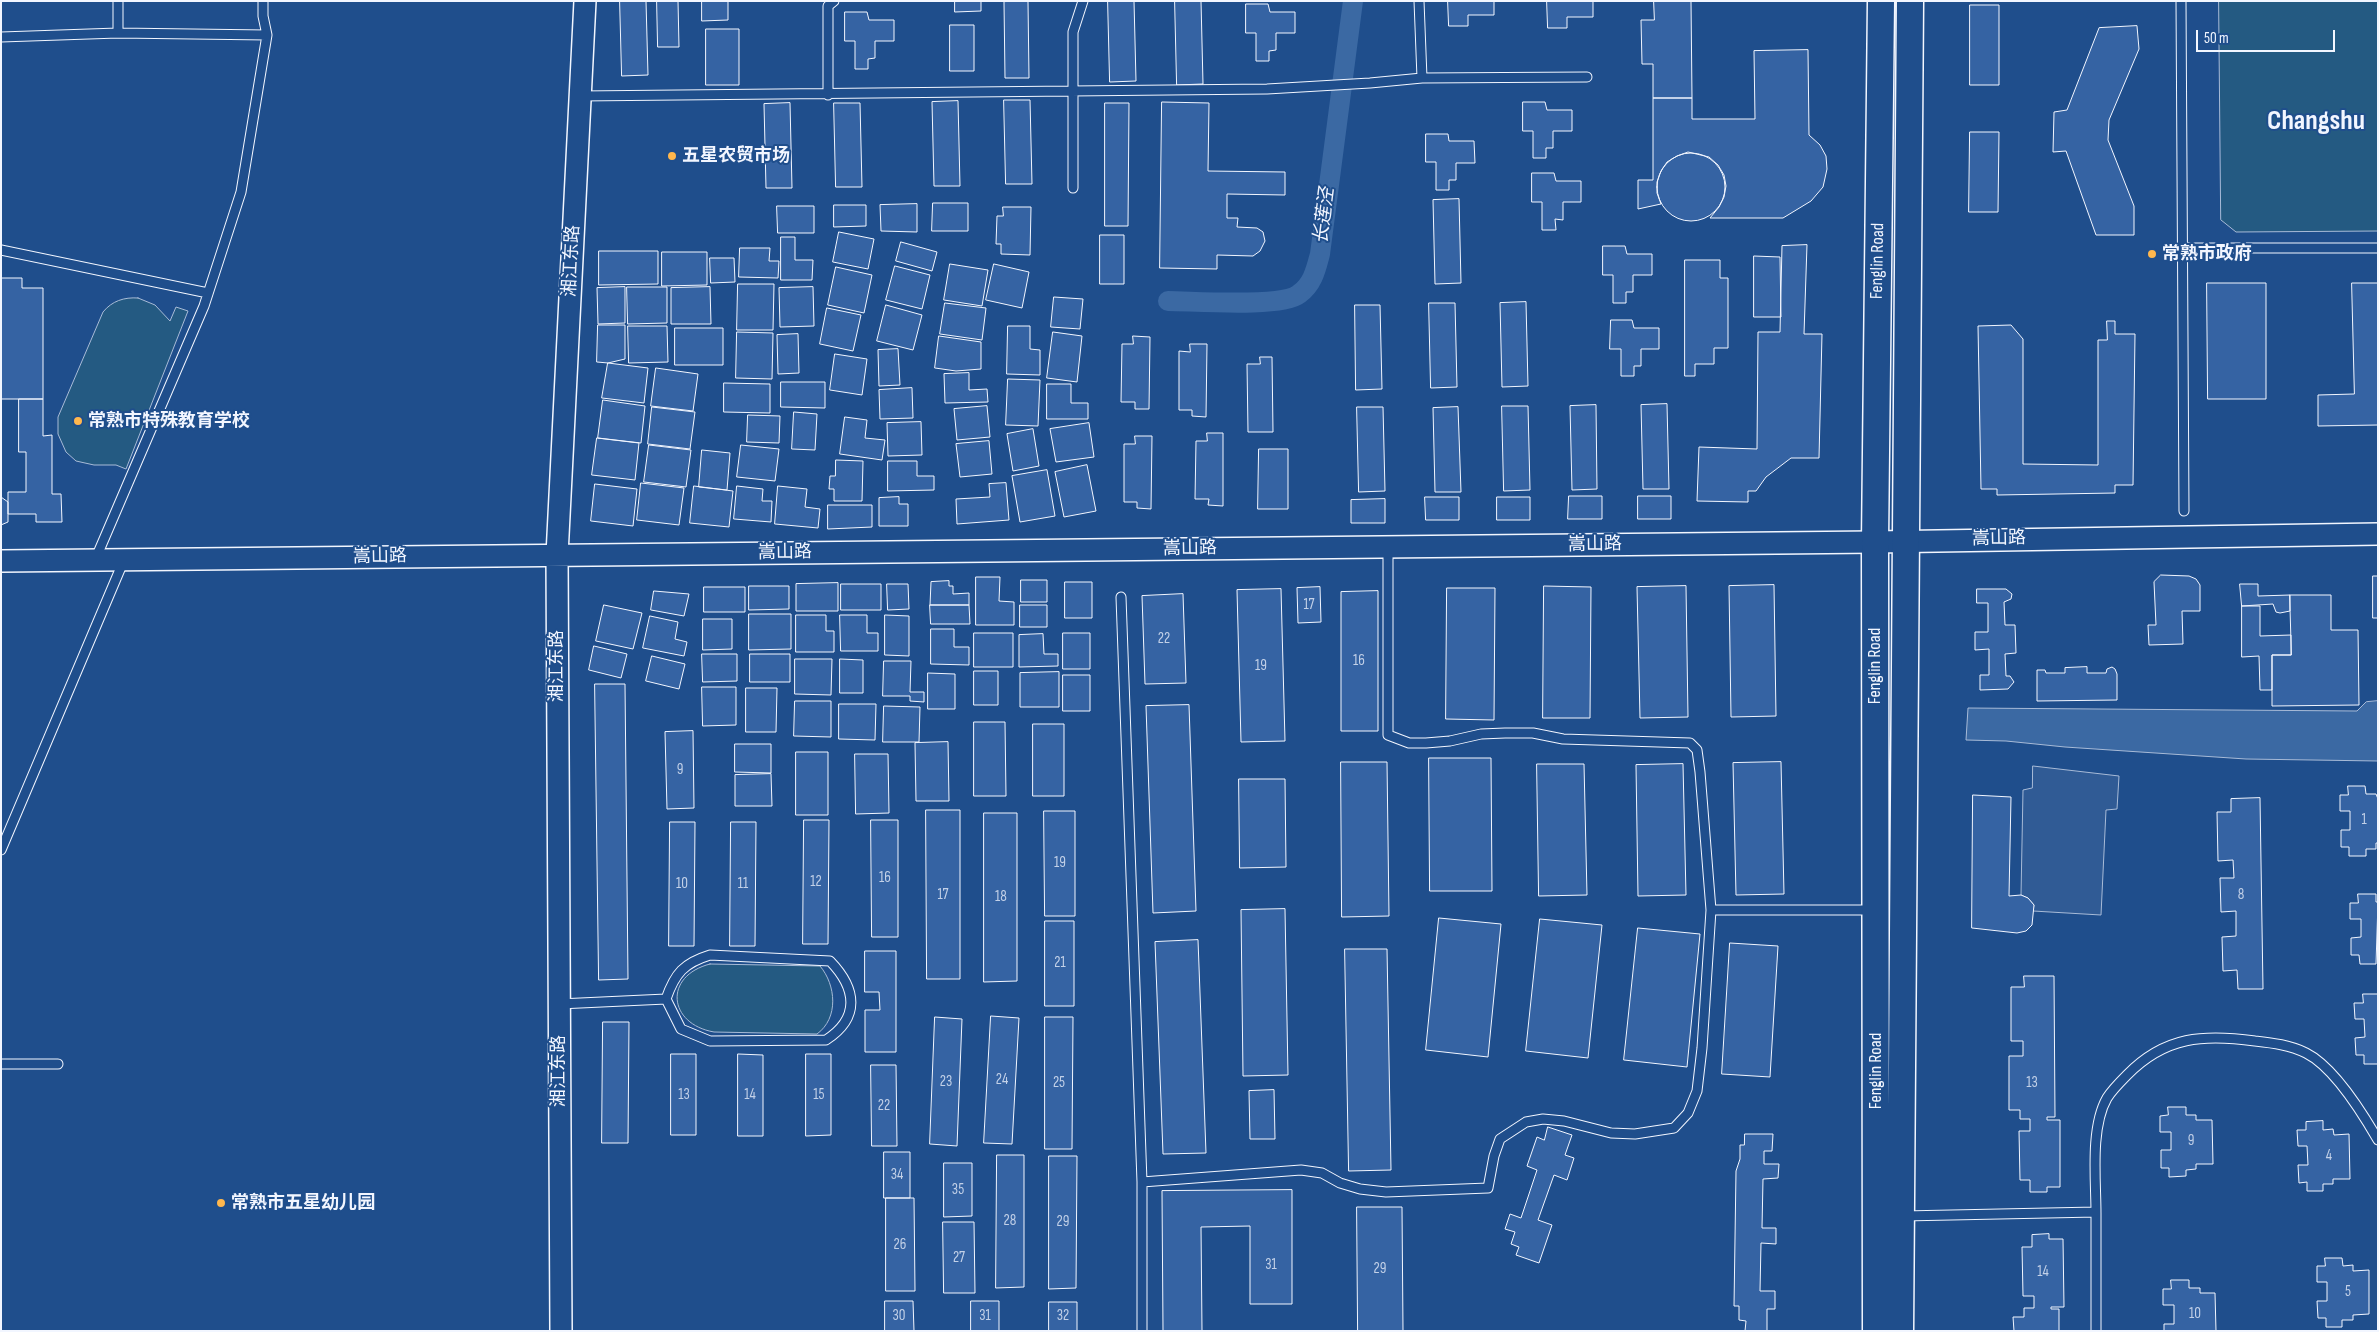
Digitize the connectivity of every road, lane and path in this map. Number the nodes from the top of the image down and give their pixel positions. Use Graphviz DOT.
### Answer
graph roads {
  1 [pos="118,1"];
  2 [pos="263,1"];
  3 [pos="585,1"];
  4 [pos="834,1"];
  5 [pos="1083,1"];
  6 [pos="1419,1"];
  7 [pos="1881,1"];
  8 [pos="1910,1"];
  9 [pos="2181,1"];
  10 [pos="118,33"];
  11 [pos="268,35"];
  12 [pos="1,37"];
  13 [pos="1587,77"];
  14 [pos="1422,78"];
  15 [pos="1072,91"];
  16 [pos="828,95"];
  17 [pos="580,96"];
  18 [pos="1073,188"];
  19 [pos="2182,248"];
  20 [pos="2378,248"];
  21 [pos="1,250"];
  22 [pos="208,293"];
  23 [pos="2184,511"];
  24 [pos="2378,534"];
  25 [pos="1905,540"];
  26 [pos="1875,542"];
  27 [pos="1388,547"];
  28 [pos="557,555"];
  29 [pos="95,560"];
  30 [pos="124,560"];
  31 [pos="1,561"];
  32 [pos="1121,597"];
  33 [pos="1,850"];
  34 [pos="1711,910"];
  35 [pos="1875,910"];
  36 [pos="666,1000"];
  37 [pos="559,1004"];
  38 [pos="1,1064"];
  39 [pos="58,1064"];
  40 [pos="2378,1140"];
  41 [pos="1142,1182"];
  42 [pos="2096,1212"];
  43 [pos="1900,1216"];
  44 [pos="561,1331"];
  45 [pos="1142,1331"];
  46 [pos="1876,1331"];
  47 [pos="1900,1331"];
  48 [pos="2096,1331"];
  1 -- 10 [label="lane"];
  2 -- 11 [label="lane"];
  3 -- 17 [label="street, 湘江东路"];
  4 -- 16 [label="lane"];
  5 -- 15 [label="lane"];
  6 -- 14 [label="lane"];
  7 -- 26 [label="main road, Fenglin Road"];
  8 -- 25 [label="main road, Fenglin Road"];
  9 -- 19 [label="lane"];
  10 -- 11 [label="lane"];
  10 -- 12 [label="lane"];
  11 -- 22 [label="lane"];
  13 -- 14 [label="lane"];
  14 -- 15 [label="lane"];
  15 -- 16 [label="lane"];
  15 -- 18 [label="lane"];
  16 -- 17 [label="lane"];
  17 -- 28 [label="street, 湘江东路"];
  19 -- 20 [label="lane"];
  19 -- 23 [label="lane"];
  21 -- 22 [label="lane"];
  22 -- 29 [label="lane"];
  24 -- 25 [label="street, 嵩山路"];
  25 -- 26 [label="street, 嵩山路"];
  25 -- 43 [label="main road, Fenglin Road"];
  26 -- 27 [label="street, 嵩山路"];
  26 -- 35 [label="main road, Fenglin Road"];
  27 -- 28 [label="street, 嵩山路"];
  27 -- 34 [label="lane"];
  28 -- 30 [label="street, 嵩山路"];
  28 -- 37 [label="street, 湘江东路"];
  29 -- 30 [label="street, 嵩山路"];
  29 -- 31 [label="street, 嵩山路"];
  30 -- 33 [label="lane"];
  32 -- 41 [label="lane"];
  34 -- 35 [label="lane"];
  34 -- 41 [label="lane"];
  35 -- 46 [label="main road, Fenglin Road"];
  36 -- 36 [label="lane"];
  36 -- 37 [label="lane"];
  37 -- 44 [label="street, 湘江东路"];
  38 -- 39 [label="lane"];
  40 -- 42 [label="lane"];
  41 -- 45 [label="lane"];
  42 -- 43 [label="lane"];
  42 -- 48 [label="lane"];
  43 -- 47 [label="main road, Fenglin Road"];
}
